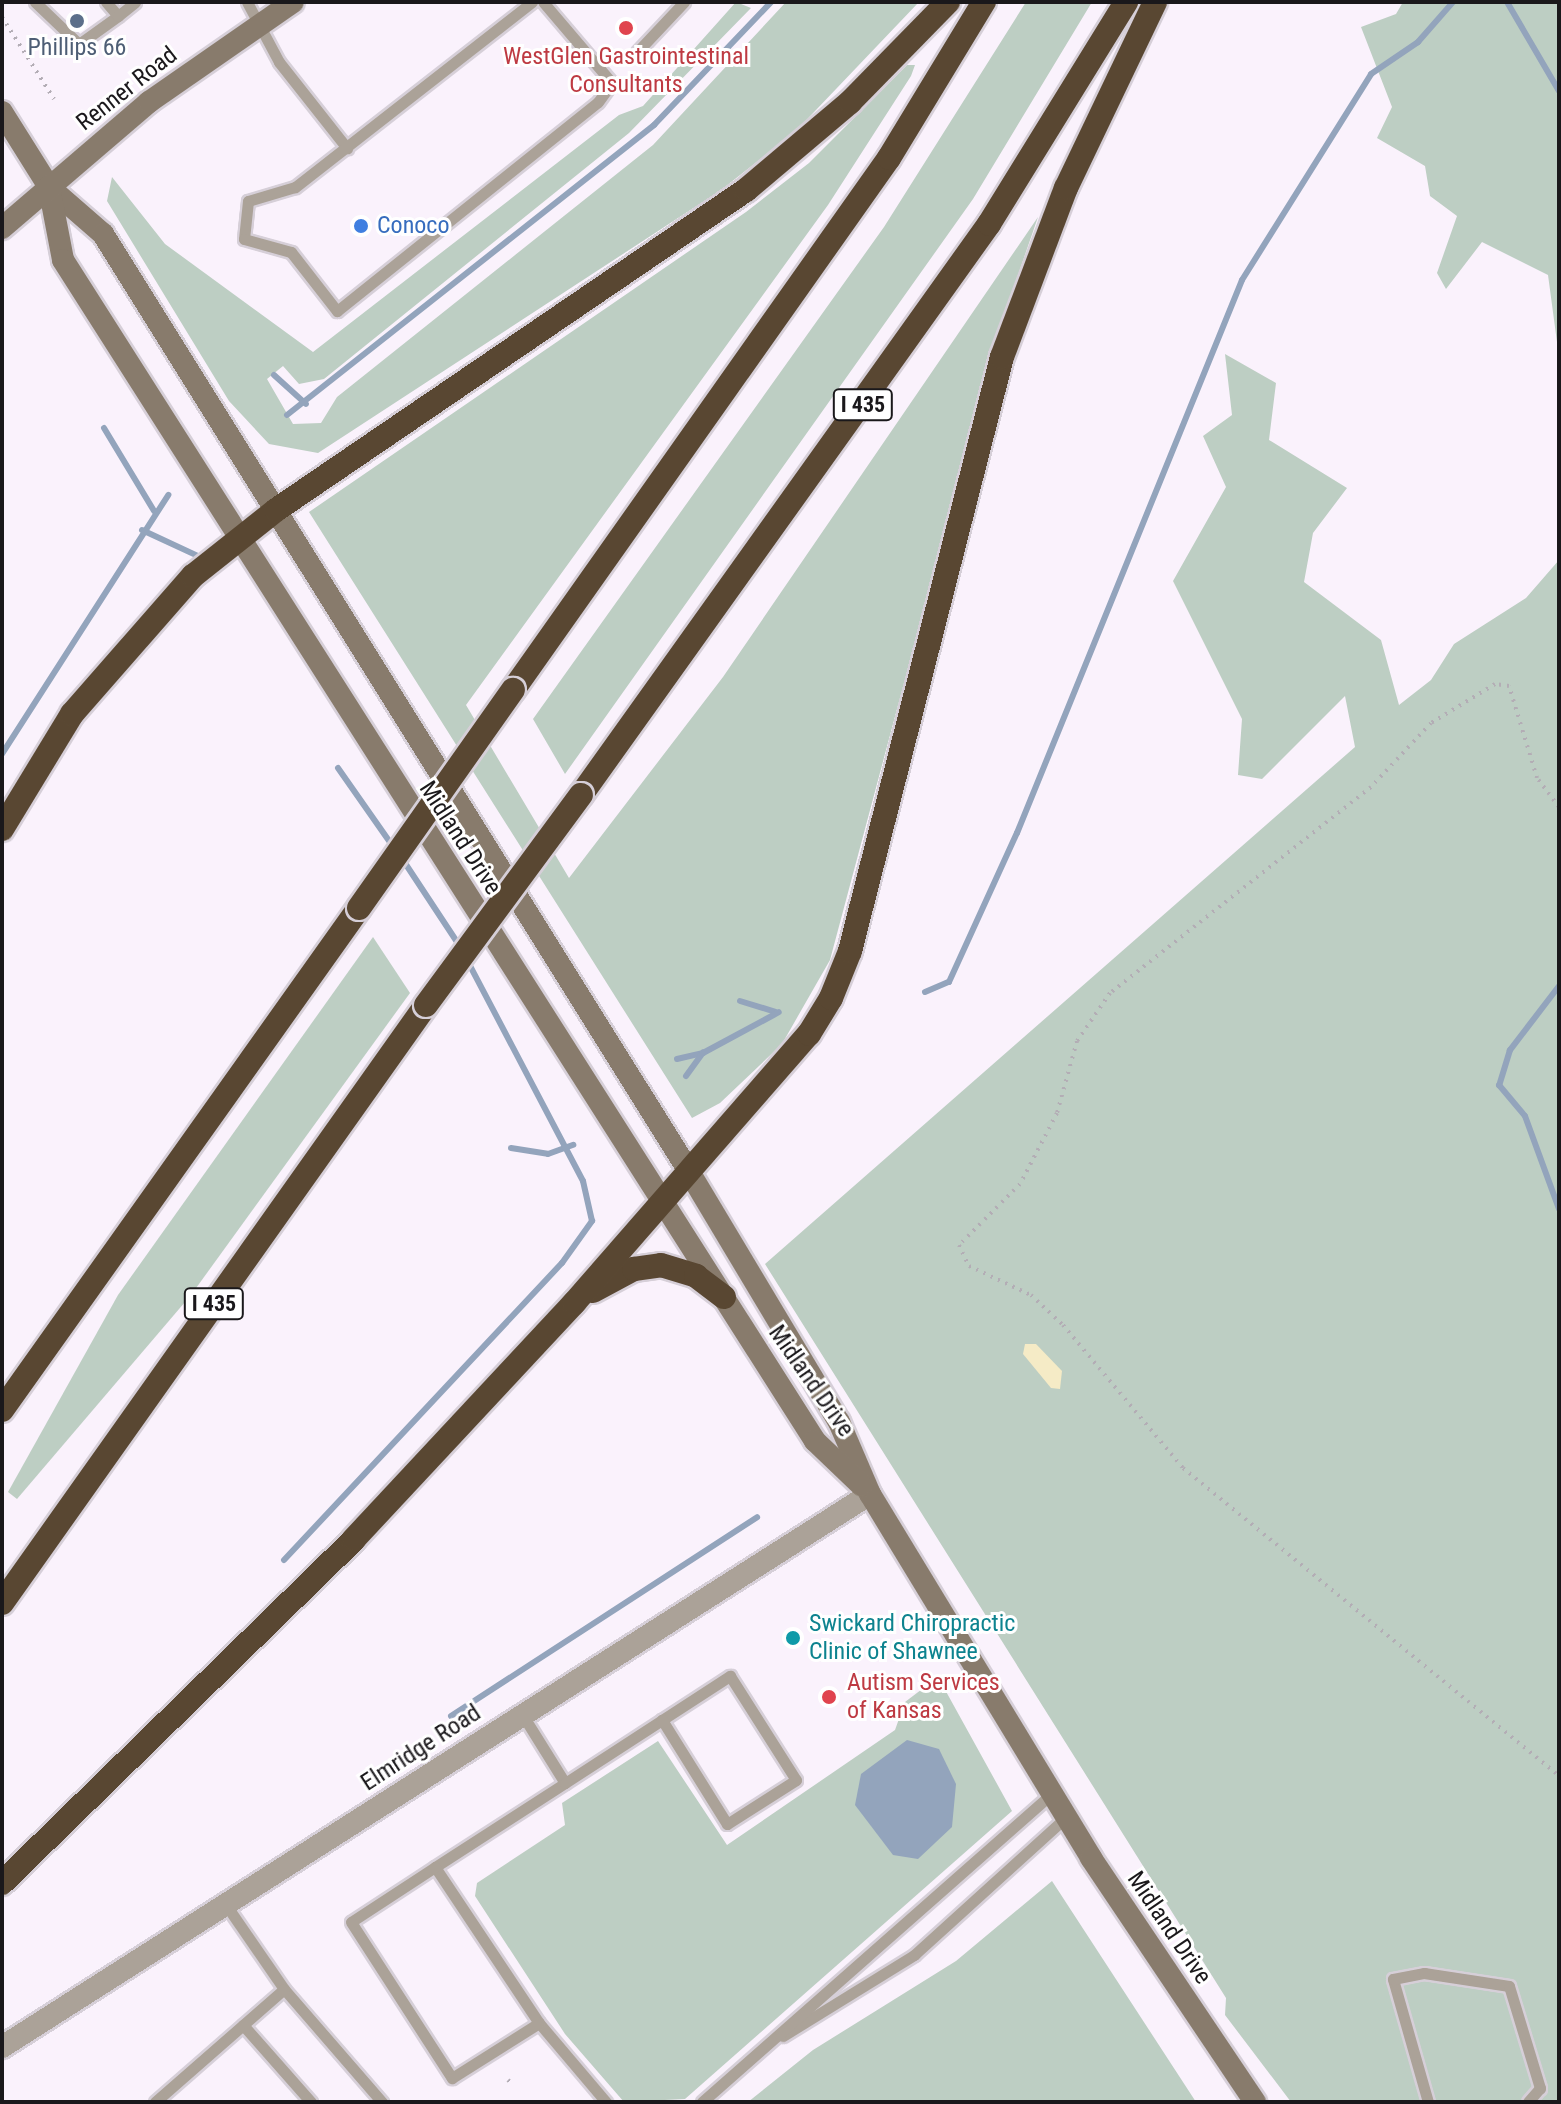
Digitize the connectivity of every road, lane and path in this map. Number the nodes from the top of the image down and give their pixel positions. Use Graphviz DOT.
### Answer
graph roads {
  1 [pos="35,2"];
  2 [pos="106,2"];
  3 [pos="135,2"];
  4 [pos="247,2"];
  5 [pos="293,2"];
  6 [pos="532,2"];
  7 [pos="543,2"];
  8 [pos="684,2"];
  9 [pos="948,2"];
  10 [pos="984,2"];
  11 [pos="1126,2"];
  12 [pos="1155,2"];
  13 [pos="118,16"];
  14 [pos="2,17"];
  15 [pos="259,23"];
  16 [pos="637,52"];
  17 [pos="54,99"];
  18 [pos="2,112"];
  19 [pos="347,148"];
  20 [pos="49,187"];
  21 [pos="2,228"];
  22 [pos="276,510"];
  23 [pos="237,539"];
  24 [pos="1559,807"];
  25 [pos="2,829"];
  26 [pos="688,1170"];
  27 [pos="661,1199"];
  28 [pos="724,1297"];
  29 [pos="574,1303"];
  30 [pos="2,1410"];
  31 [pos="870,1494"];
  32 [pos="2,1603"];
  33 [pos="522,1714"];
  34 [pos="662,1720"];
  35 [pos="1559,1776"];
  36 [pos="565,1783"];
  37 [pos="1052,1793"];
  38 [pos="1066,1817"];
  39 [pos="435,1867"];
  40 [pos="2,1883"];
  41 [pos="226,1905"];
  42 [pos="284,1989"];
  43 [pos="539,2023"];
  44 [pos="243,2025"];
  45 [pos="2,2047"];
  46 [pos="765,2047"];
  47 [pos="155,2102"];
  48 [pos="314,2102"];
  49 [pos="323,2102"];
  50 [pos="382,2102"];
  51 [pos="606,2102"];
  52 [pos="702,2102"];
  53 [pos="1255,2102"];
  54 [pos="1428,2102"];
  55 [pos="1528,2102"];
  1 -- 13 [label="lane"];
  2 -- 13 [label="lane"];
  3 -- 13 [label="lane"];
  4 -- 15 [label="lane"];
  5 -- 15 [label="main road, Renner Road"];
  6 -- 19 [label="lane"];
  7 -- 19 [label="lane"];
  8 -- 16 [label="lane"];
  9 -- 22 [label="highway"];
  10 -- 30 [label="highway, bridge"];
  11 -- 32 [label="highway, I 435, bridge"];
  12 -- 26 [label="highway"];
  14 -- 17 [label="path"];
  15 -- 19 [label="lane"];
  15 -- 20 [label="main road, Renner Road"];
  18 -- 20 [label="main road, Midland Drive"];
  20 -- 21 [label="main road, Renner Road"];
  20 -- 22 [label="main road, Midland Drive"];
  20 -- 23 [label="main road, Midland Drive"];
  22 -- 23 [label="highway"];
  22 -- 26 [label="main road, Midland Drive"];
  23 -- 25 [label="highway"];
  23 -- 27 [label="main road, Midland Drive"];
  24 -- 35 [label="path"];
  26 -- 27 [label="highway"];
  26 -- 31 [label="main road, Midland Drive"];
  27 -- 28 [label="main road, Midland Drive"];
  27 -- 29 [label="highway"];
  28 -- 29 [label="highway"];
  28 -- 31 [label="main road, Midland Drive"];
  29 -- 40 [label="highway"];
  31 -- 33 [label="street, Elmridge Road"];
  31 -- 37 [label="main road, Midland Drive"];
  33 -- 36 [label="lane"];
  33 -- 41 [label="street, Elmridge Road"];
  34 -- 34 [label="lane"];
  34 -- 36 [label="lane"];
  36 -- 39 [label="lane"];
  37 -- 38 [label="main road, Midland Drive"];
  37 -- 46 [label="lane"];
  38 -- 46 [label="lane"];
  38 -- 53 [label="main road, Midland Drive"];
  39 -- 43 [label="lane"];
  39 -- 43 [label="lane"];
  41 -- 42 [label="lane"];
  41 -- 45 [label="street, Elmridge Road"];
  42 -- 44 [label="lane"];
  42 -- 50 [label="lane"];
  43 -- 51 [label="lane"];
  44 -- 47 [label="lane"];
  44 -- 48 [label="lane"];
  46 -- 52 [label="lane"];
  48 -- 49 [label="lane"];
  54 -- 55 [label="lane"];
}
